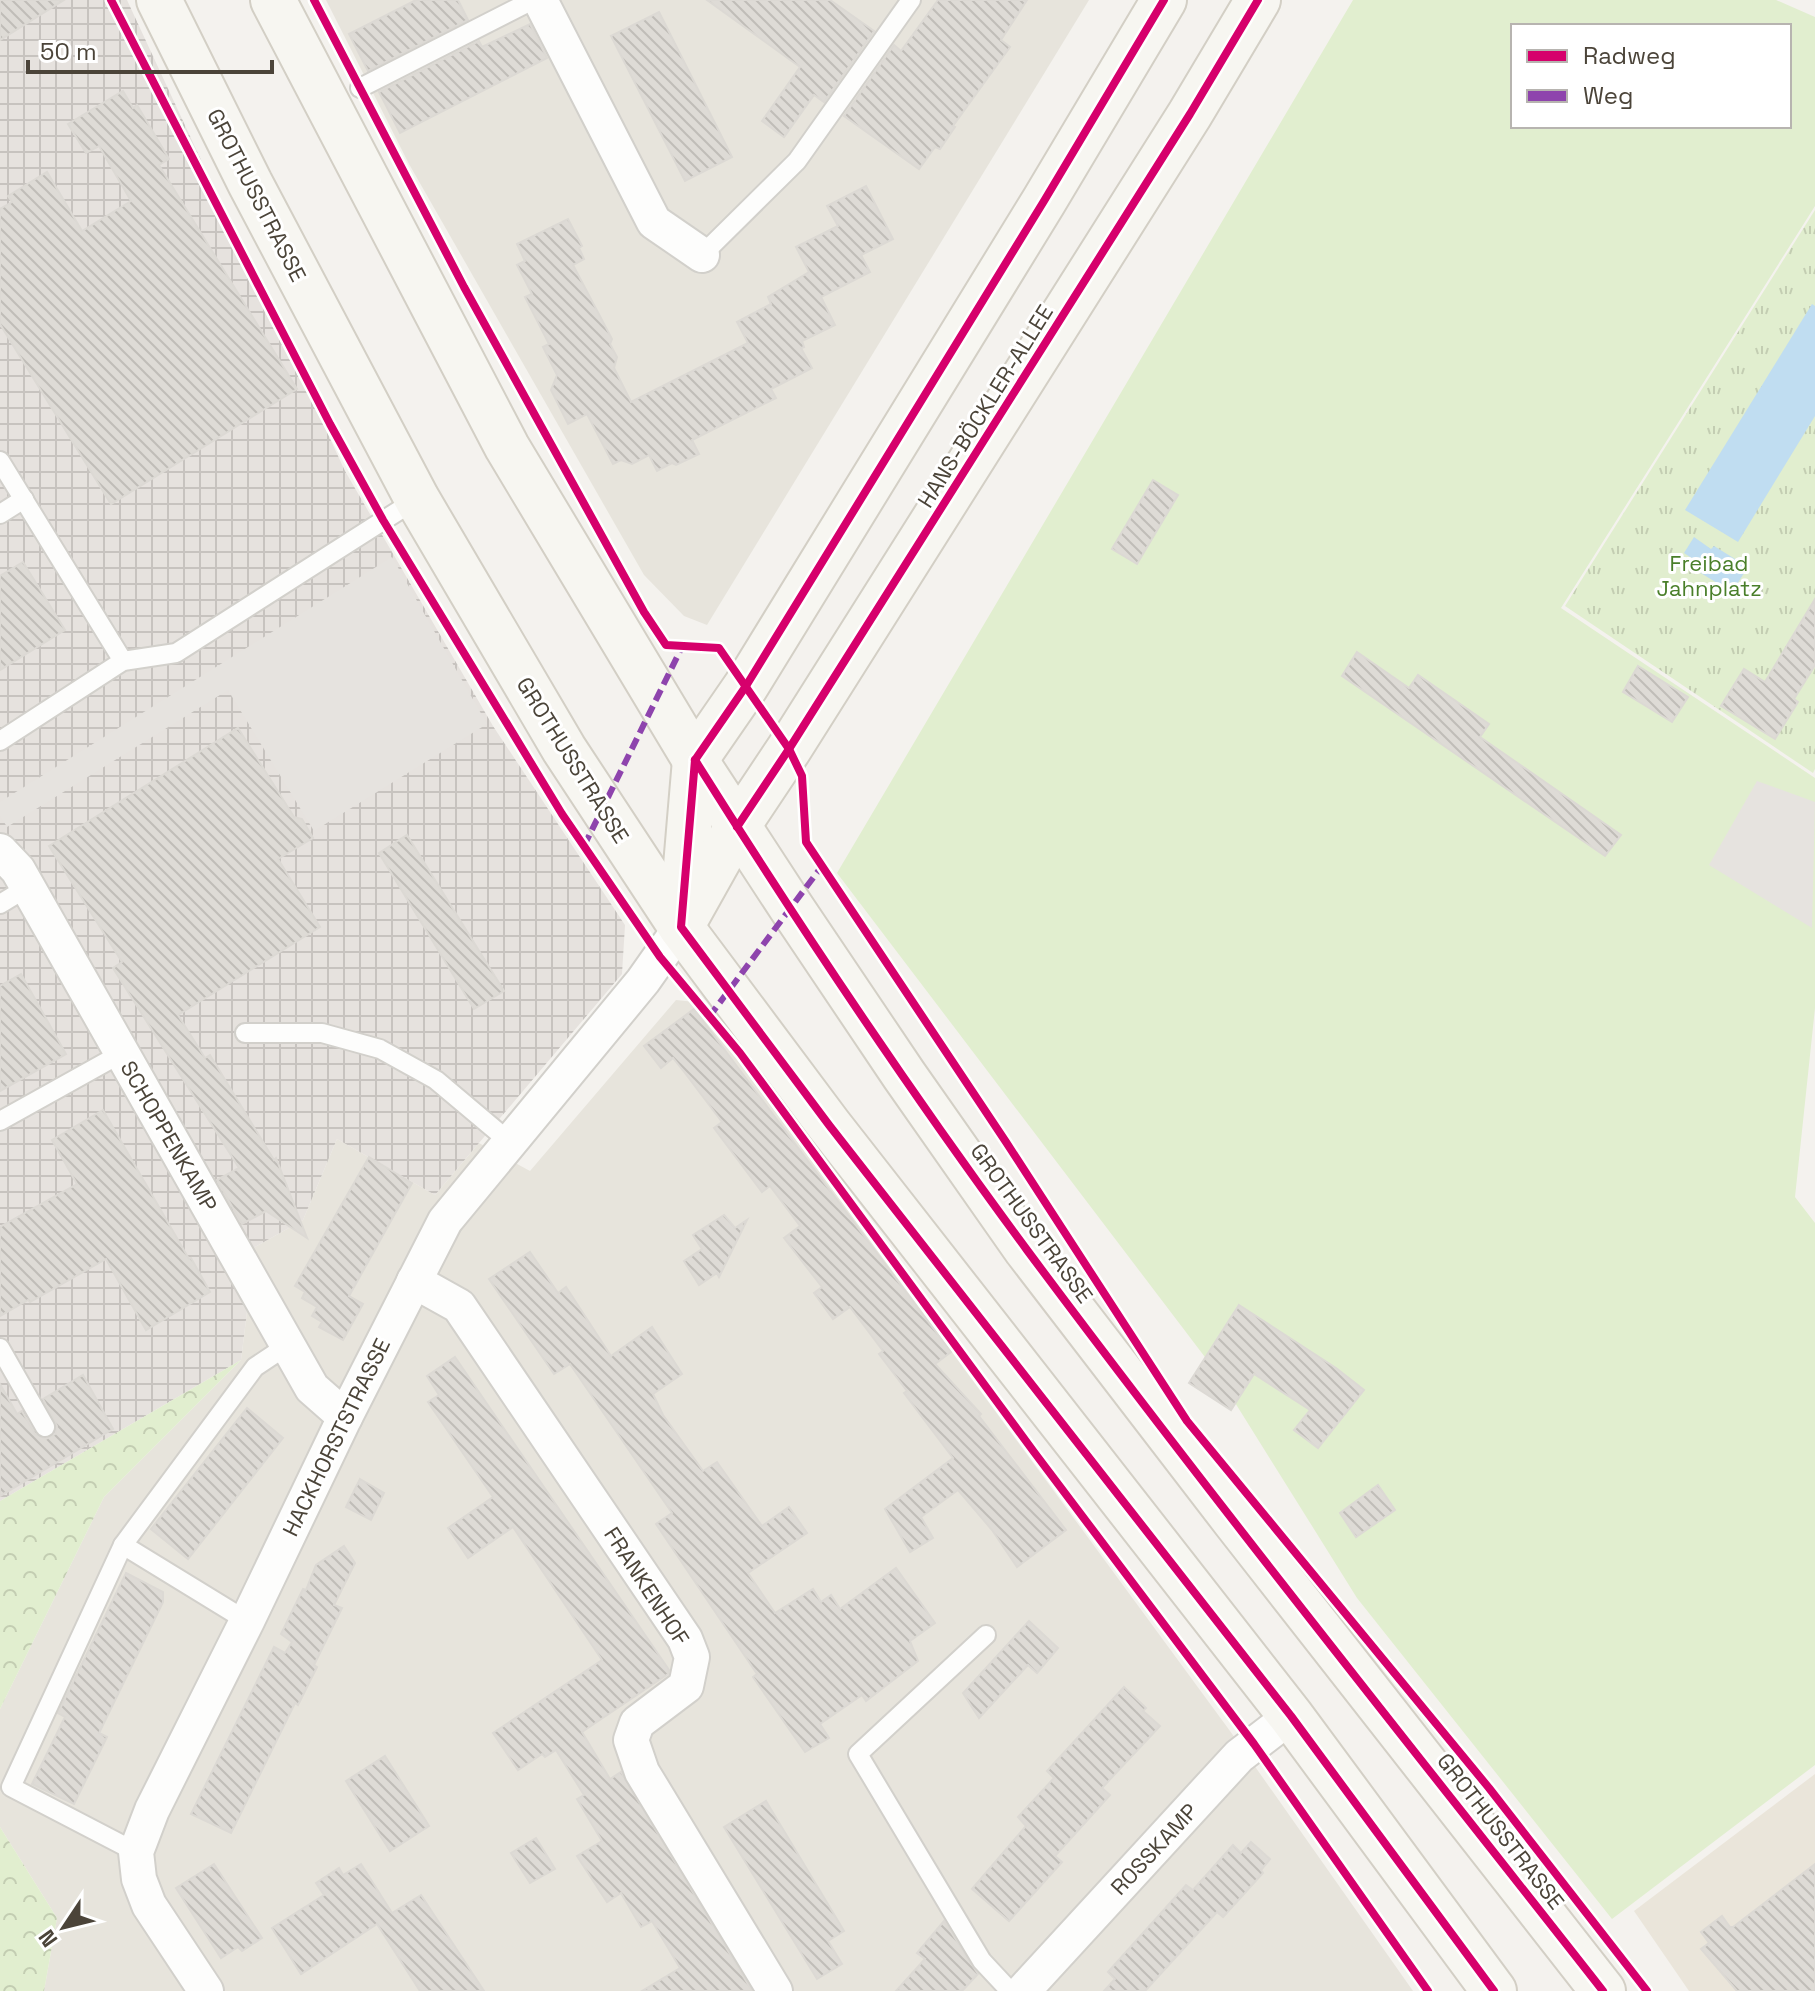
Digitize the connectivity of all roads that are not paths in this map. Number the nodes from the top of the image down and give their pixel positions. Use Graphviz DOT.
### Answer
graph roads {
  1 [pos="159,0"];
  2 [pos="273,0"];
  3 [pos="533,0"];
  4 [pos="540,0"];
  5 [pos="911,0"];
  6 [pos="1164,0"];
  7 [pos="1258,0"];
  8 [pos="360,88"];
  9 [pos="702,255"];
  10 [pos="0,461"];
  11 [pos="24,499"];
  12 [pos="417,499"];
  13 [pos="0,514"];
  14 [pos="123,661"];
  15 [pos="0,741"];
  16 [pos="695,760"];
  17 [pos="737,827"];
  18 [pos="0,851"];
  19 [pos="14,896"];
  20 [pos="681,927"];
  21 [pos="245,1033"];
  22 [pos="122,1053"];
  23 [pos="0,1121"];
  24 [pos="511,1143"];
  25 [pos="414,1281"];
  26 [pos="288,1345"];
  27 [pos="0,1348"];
  28 [pos="345,1417"];
  29 [pos="45,1427"];
  30 [pos="123,1545"];
  31 [pos="247,1621"];
  32 [pos="986,1635"];
  33 [pos="1291,1716"];
  34 [pos="136,1852"];
  35 [pos="206,1991"];
  36 [pos="775,1991"];
  37 [pos="1010,1991"];
  38 [pos="1023,1991"];
  39 [pos="1494,1991"];
  40 [pos="1603,1991"];
  1 -- 12 [label="main road, GROTHUSSTRASSE"];
  2 -- 16 [label="main road, GROTHUSSTRASSE"];
  3 -- 8 [label="lane"];
  4 -- 9 [label="street"];
  5 -- 9 [label="lane"];
  6 -- 16 [label="main road"];
  7 -- 17 [label="main road, HANS-BÖCKLER-ALLEE"];
  10 -- 11 [label="lane"];
  11 -- 13 [label="lane"];
  11 -- 14 [label="lane"];
  12 -- 14 [label="lane"];
  12 -- 20 [label="main road, GROTHUSSTRASSE"];
  14 -- 15 [label="lane"];
  16 -- 17 [label="main road, GROTHUSSTRASSE"];
  16 -- 20 [label="main road"];
  17 -- 20 [label="main road, HACKHORSTSTRASSE"];
  17 -- 40 [label="main road, GROTHUSSTRASSE"];
  18 -- 19 [label="street, SCHOPPENKAMP"];
  19 -- 22 [label="street, SCHOPPENKAMP"];
  20 -- 24 [label="street, HACKHORSTSTRASSE"];
  20 -- 33 [label="main road, GROTHUSSTRASSE"];
  21 -- 24 [label="lane"];
  22 -- 23 [label="lane"];
  22 -- 26 [label="street, SCHOPPENKAMP"];
  24 -- 25 [label="street, HACKHORSTSTRASSE"];
  25 -- 28 [label="street, HACKHORSTSTRASSE"];
  25 -- 36 [label="street, FRANKENHOF"];
  26 -- 28 [label="street, SCHOPPENKAMP"];
  26 -- 30 [label="lane"];
  27 -- 29 [label="lane"];
  28 -- 31 [label="street, HACKHORSTSTRASSE"];
  30 -- 31 [label="lane"];
  30 -- 34 [label="lane"];
  31 -- 34 [label="street, HACKHORSTSTRASSE"];
  32 -- 37 [label="lane"];
  33 -- 38 [label="street, ROSSKAMP"];
  33 -- 39 [label="main road, GROTHUSSTRASSE"];
  34 -- 35 [label="street"];
}
